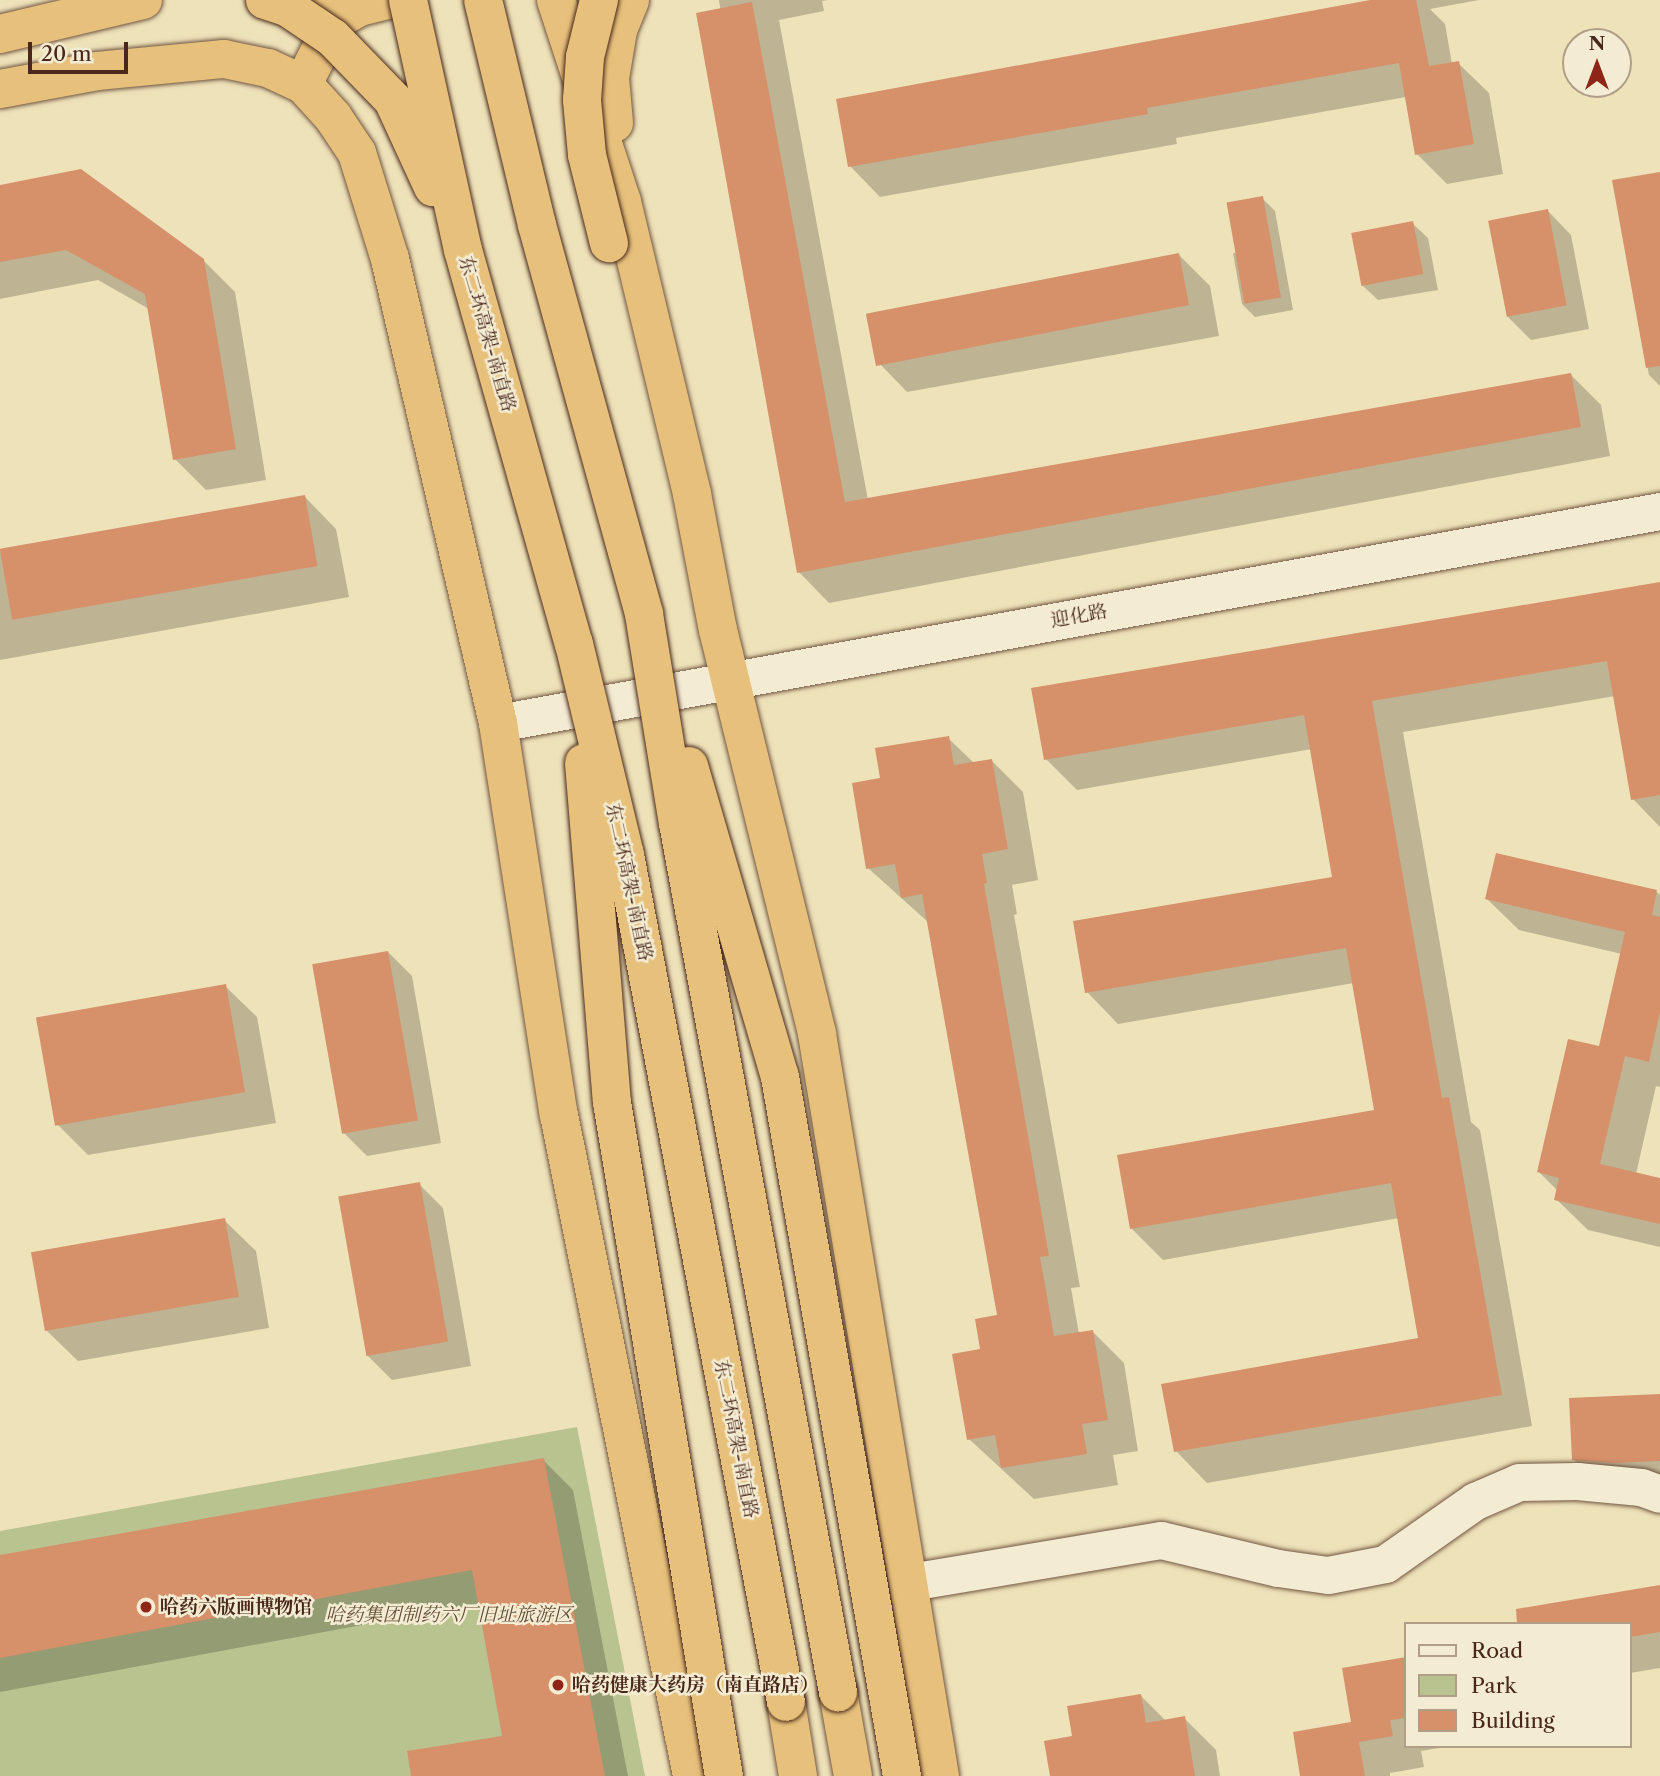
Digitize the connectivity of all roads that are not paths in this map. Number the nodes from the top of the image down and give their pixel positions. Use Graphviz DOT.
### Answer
graph roads {
  1 [pos="143,0"];
  2 [pos="265,0"];
  3 [pos="387,0"];
  4 [pos="408,0"];
  5 [pos="483,0"];
  6 [pos="556,0"];
  7 [pos="598,0"];
  8 [pos="630,0"];
  9 [pos="333,10"];
  10 [pos="0,34"];
  11 [pos="303,84"];
  12 [pos="0,89"];
  13 [pos="622,202"];
  14 [pos="463,250"];
  15 [pos="1660,511"];
  16 [pos="644,614"];
  17 [pos="718,630"];
  18 [pos="574,644"];
  19 [pos="732,679"];
  20 [pos="498,723"];
  21 [pos="1660,1494"];
  22 [pos="909,1582"];
  23 [pos="692,1776"];
  24 [pos="724,1776"];
  25 [pos="798,1776"];
  26 [pos="853,1776"];
  27 [pos="902,1776"];
  28 [pos="940,1776"];
  1 -- 10 [label="highway"];
  2 -- 14 [label="highway, bridge"];
  3 -- 9 [label="highway"];
  4 -- 14 [label="highway, 东二环高架-南直路, bridge"];
  5 -- 16 [label="highway, bridge"];
  6 -- 13 [label="highway"];
  7 -- 17 [label="highway, bridge"];
  8 -- 13 [label="highway"];
  9 -- 11 [label="highway"];
  11 -- 12 [label="highway"];
  11 -- 20 [label="highway"];
  13 -- 17 [label="highway"];
  14 -- 18 [label="highway, 东二环高架-南直路, bridge"];
  15 -- 19 [label="street, 迎化路"];
  16 -- 26 [label="highway, bridge"];
  16 -- 27 [label="highway, bridge"];
  17 -- 19 [label="highway"];
  18 -- 24 [label="highway, bridge"];
  18 -- 25 [label="highway, 东二环高架-南直路, bridge"];
  19 -- 20 [label="street, 迎化路"];
  19 -- 22 [label="highway"];
  20 -- 23 [label="highway"];
  21 -- 22 [label="street"];
  22 -- 28 [label="highway"];
}
